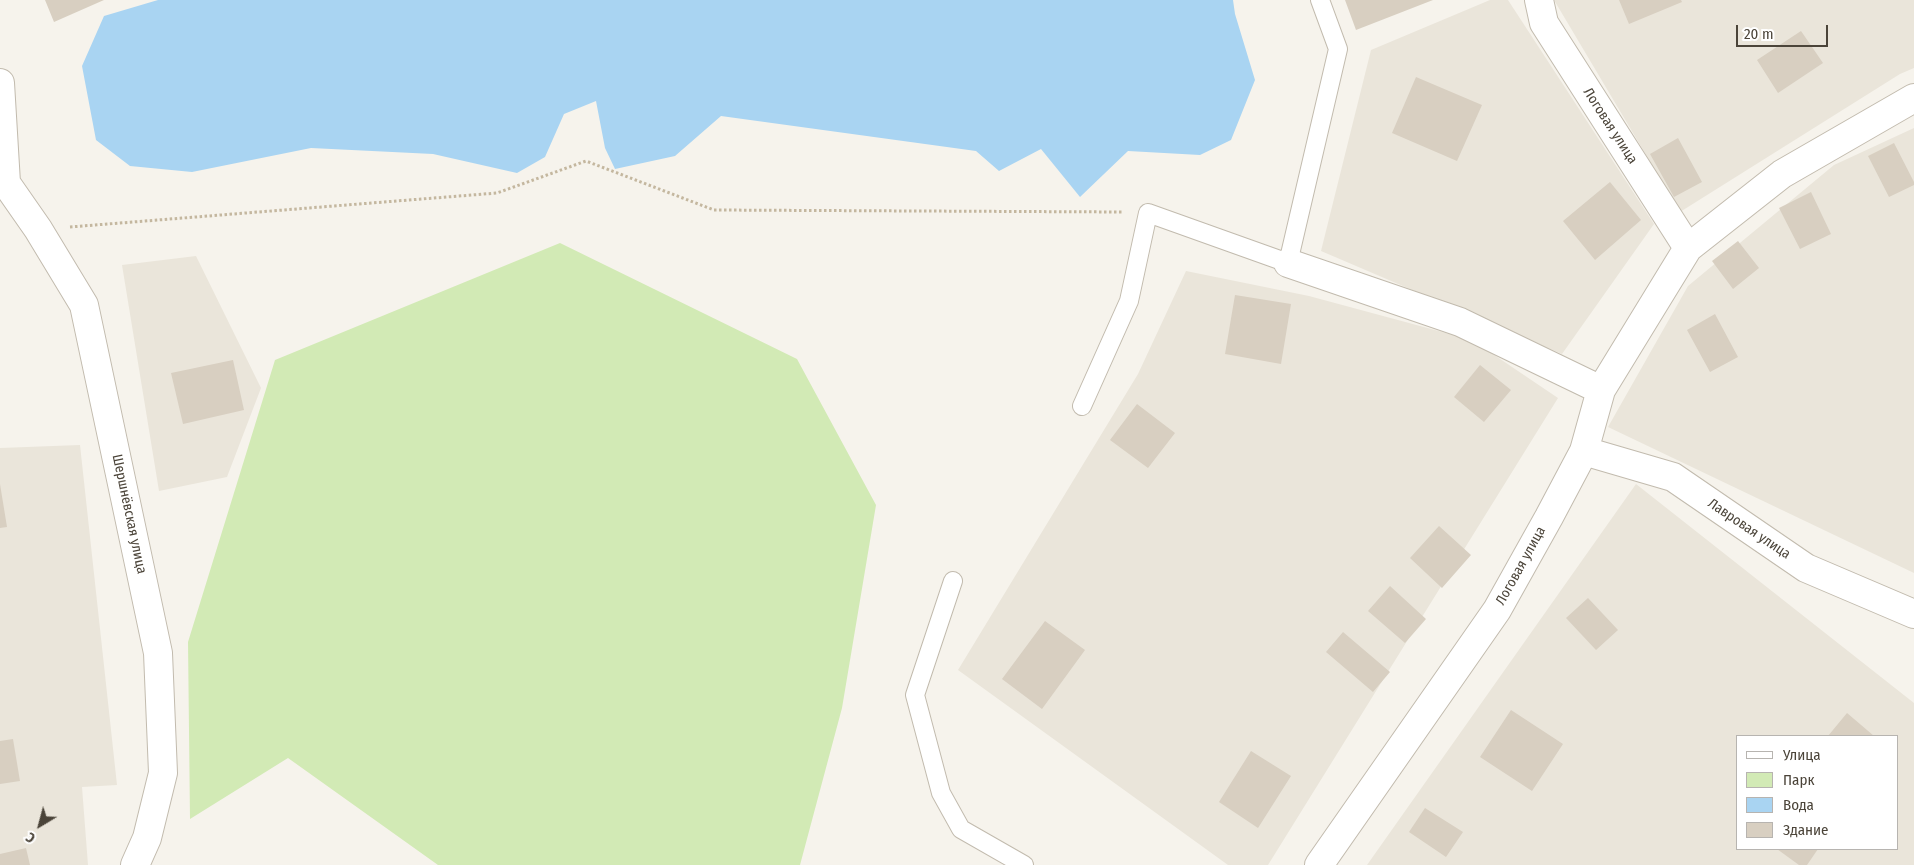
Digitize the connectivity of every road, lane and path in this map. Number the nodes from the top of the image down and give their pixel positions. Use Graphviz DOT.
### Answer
graph roads {
  1 [pos="1320,0"];
  2 [pos="1539,0"];
  3 [pos="0,83"];
  4 [pos="1914,98"];
  5 [pos="3,184"];
  6 [pos="1148,212"];
  7 [pos="38,229"];
  8 [pos="1688,248"];
  9 [pos="1288,263"];
  10 [pos="1601,390"];
  11 [pos="1082,406"];
  12 [pos="1584,451"];
  13 [pos="953,581"];
  14 [pos="1914,614"];
  15 [pos="135,865"];
  16 [pos="1024,865"];
  17 [pos="1319,865"];
  1 -- 9 [label="lane"];
  2 -- 8 [label="street, Логовая улица"];
  3 -- 5 [label="street, Шершнёвская улица"];
  4 -- 8 [label="street, Логовая улица"];
  5 -- 7 [label="street, Шершнёвская улица"];
  6 -- 7 [label="path"];
  6 -- 9 [label="lane"];
  6 -- 11 [label="lane"];
  7 -- 15 [label="street, Шершнёвская улица"];
  8 -- 10 [label="street, Логовая улица"];
  9 -- 10 [label="street"];
  10 -- 12 [label="street, Логовая улица"];
  12 -- 14 [label="street, Лавровая улица"];
  12 -- 17 [label="street, Логовая улица"];
  13 -- 16 [label="lane"];
}
